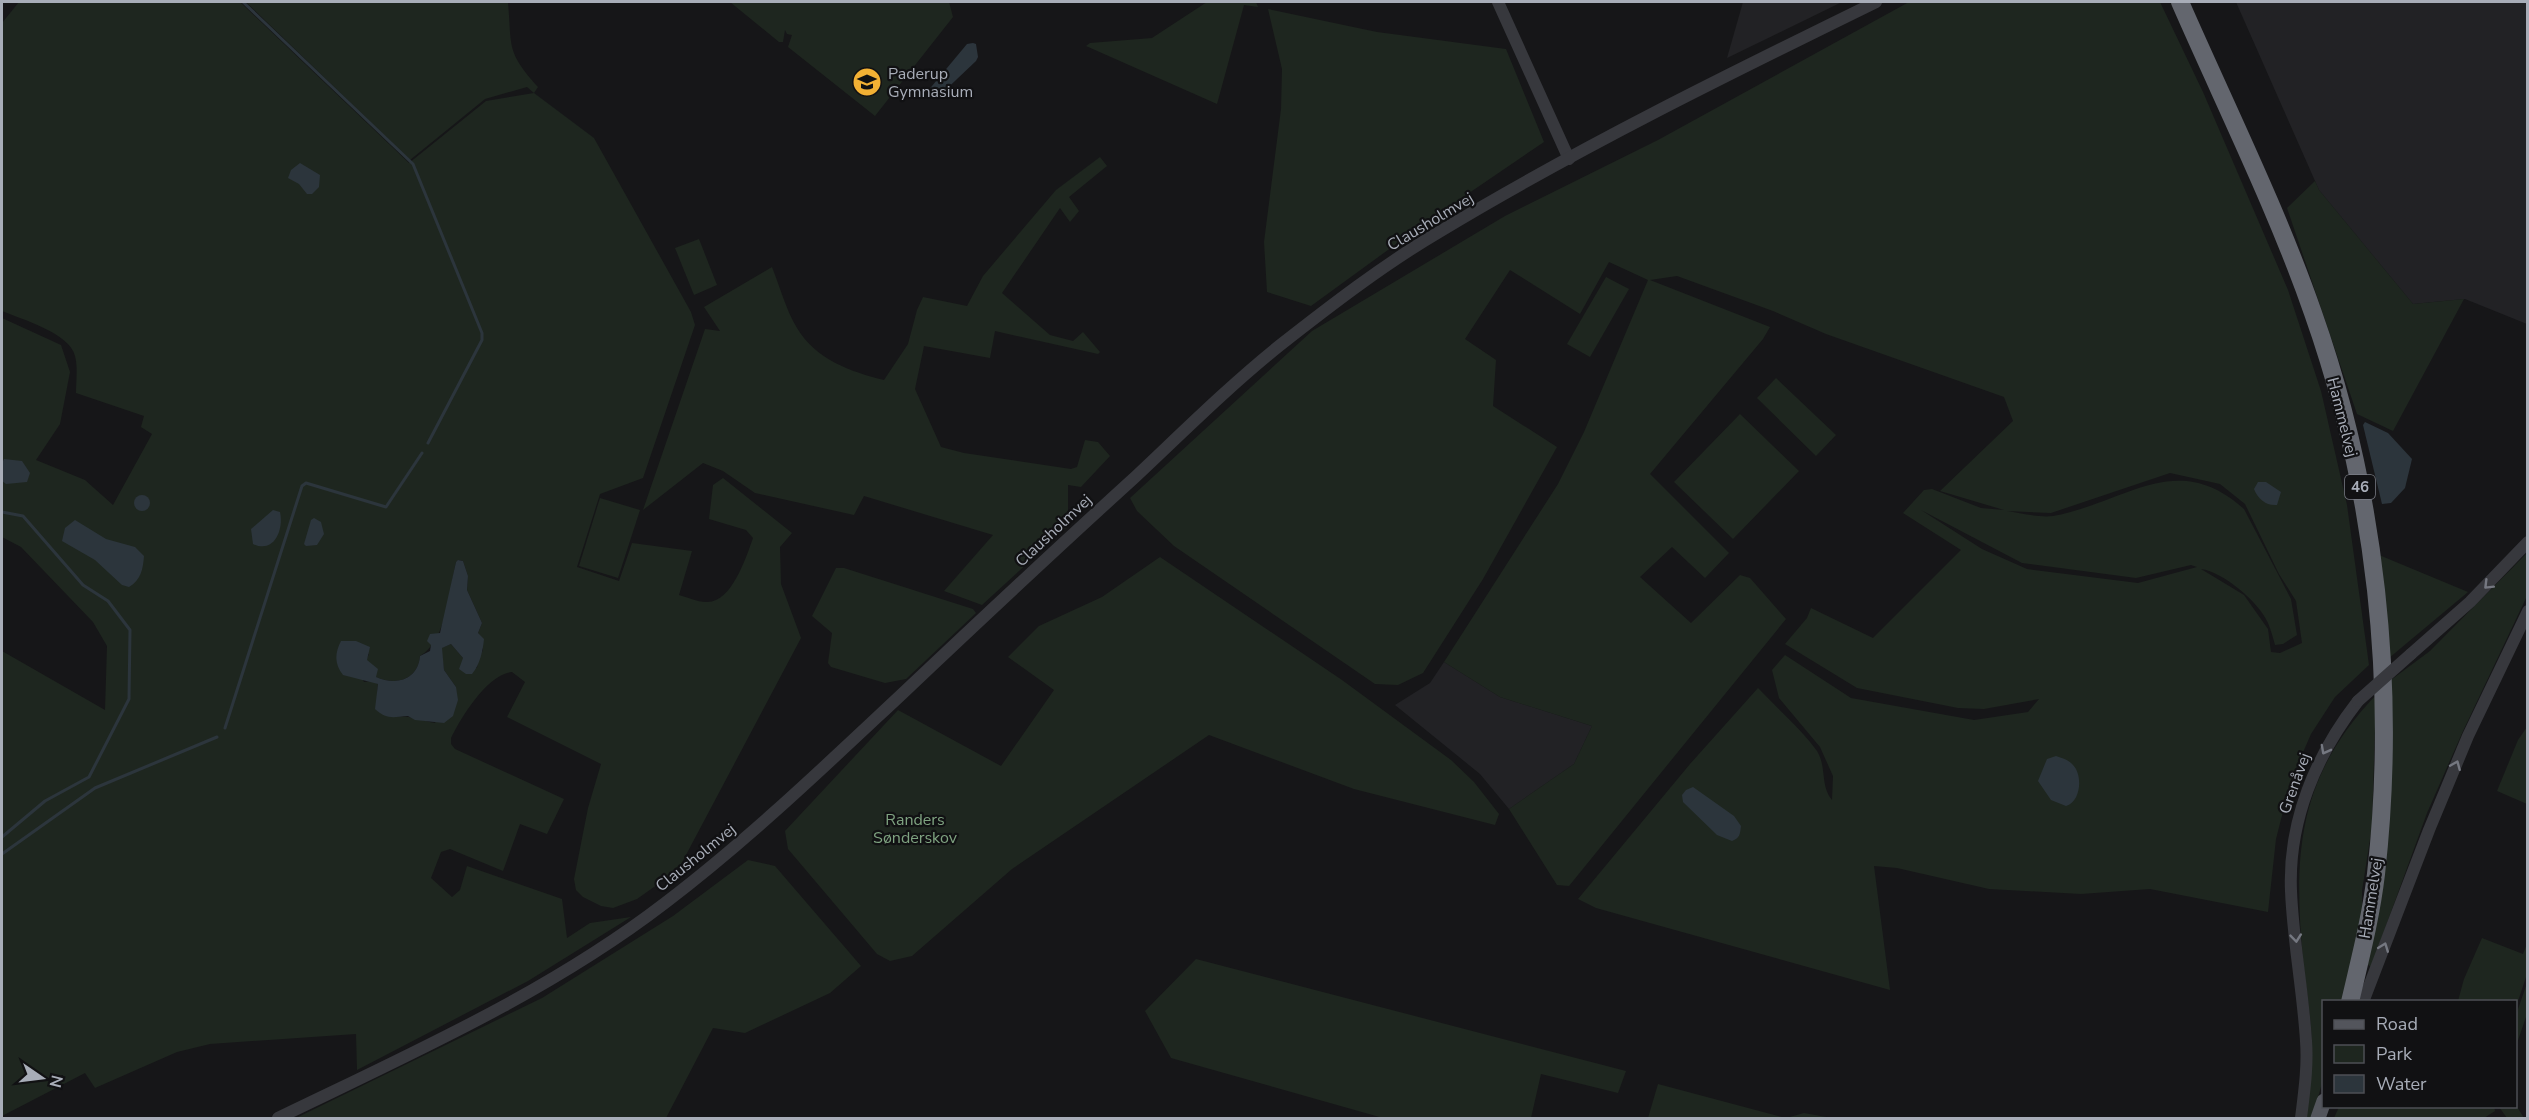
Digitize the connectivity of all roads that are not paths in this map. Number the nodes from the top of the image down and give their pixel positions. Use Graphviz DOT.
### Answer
graph roads {
  1 [pos="1498,2"];
  2 [pos="1876,2"];
  3 [pos="2180,2"];
  4 [pos="1569,159"];
  5 [pos="2528,542"];
  6 [pos="2528,611"];
  7 [pos="2350,1000"];
  8 [pos="2364,1000"];
  9 [pos="278,1119"];
  10 [pos="2301,1119"];
  1 -- 4 [label="street"];
  2 -- 4 [label="street, Clausholmvej"];
  3 -- 7 [label="highway, Hammelvej / 46"];
  4 -- 9 [label="street, Clausholmvej"];
  5 -- 10 [label="street, Grenåvej, one-way, bridge"];
  8 -- 6 [label="street, one-way"];
}
